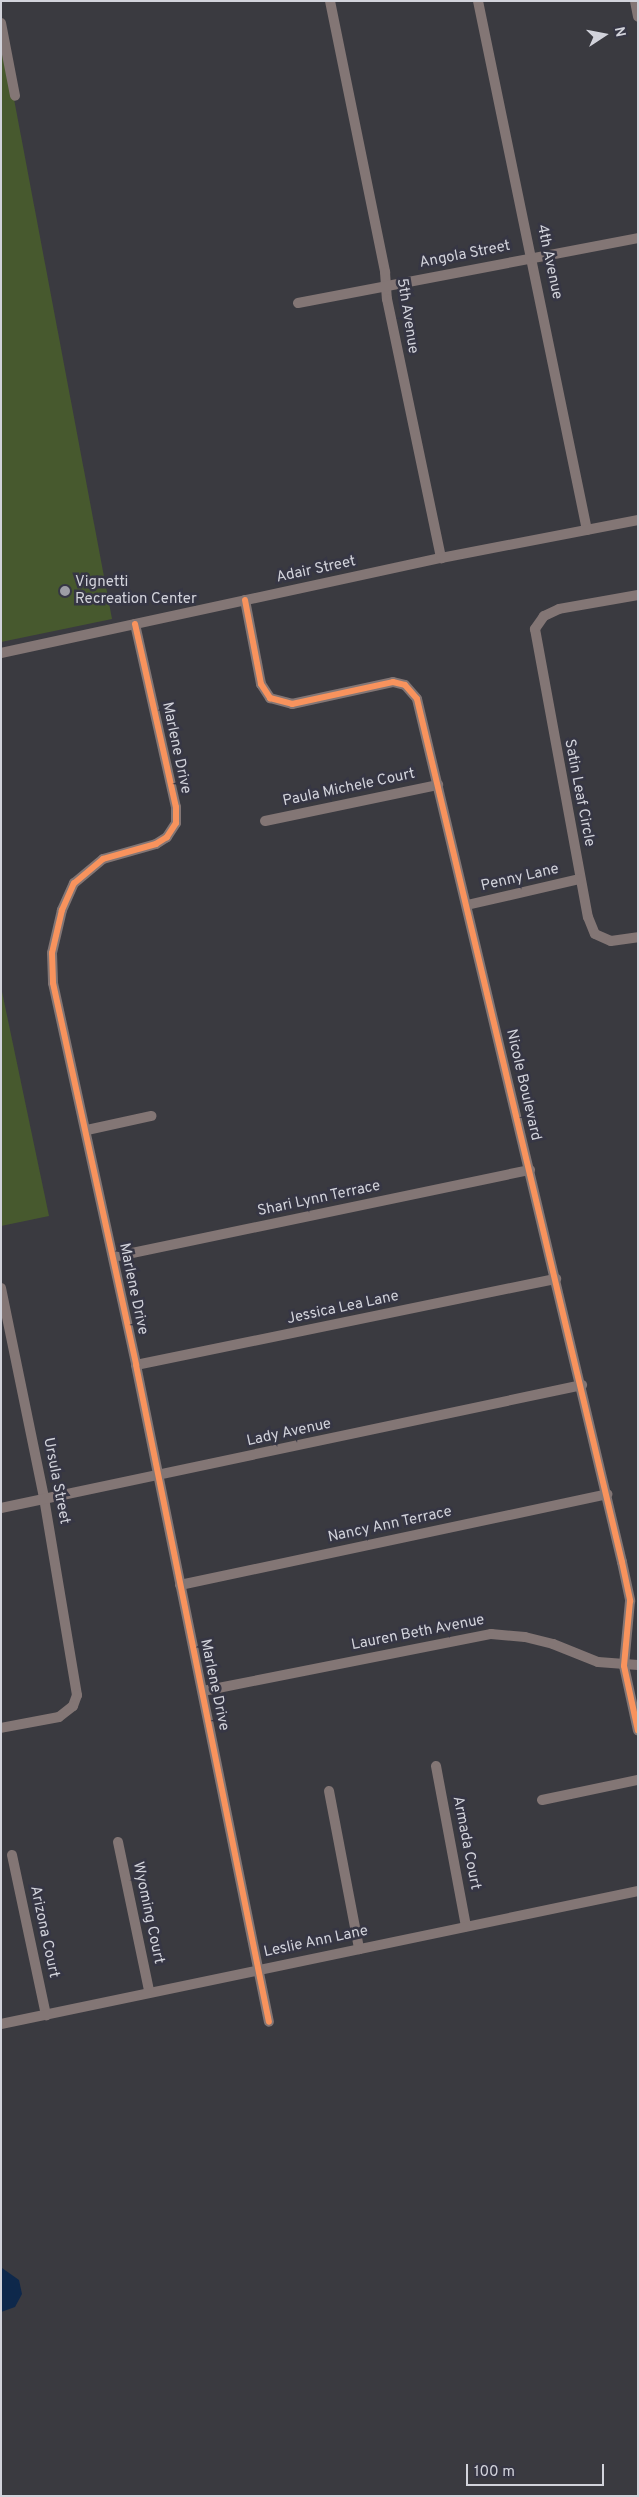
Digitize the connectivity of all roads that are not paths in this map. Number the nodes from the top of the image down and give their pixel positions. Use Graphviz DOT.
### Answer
graph roads {
  1 [pos="330,1"];
  2 [pos="478,1"];
  3 [pos="635,1"];
  4 [pos="638,17"];
  5 [pos="1,23"];
  6 [pos="16,96"];
  7 [pos="638,238"];
  8 [pos="532,257"];
  9 [pos="386,286"];
  10 [pos="298,303"];
  11 [pos="638,520"];
  12 [pos="587,530"];
  13 [pos="441,558"];
  14 [pos="638,595"];
  15 [pos="245,600"];
  16 [pos="136,624"];
  17 [pos="1,653"];
  18 [pos="438,784"];
  19 [pos="265,821"];
  20 [pos="580,879"];
  21 [pos="467,905"];
  22 [pos="638,937"];
  23 [pos="151,1116"];
  24 [pos="87,1130"];
  25 [pos="530,1170"];
  26 [pos="113,1257"];
  27 [pos="556,1279"];
  28 [pos="1,1288"];
  29 [pos="136,1365"];
  30 [pos="582,1386"];
  31 [pos="158,1476"];
  32 [pos="607,1494"];
  33 [pos="44,1498"];
  34 [pos="1,1508"];
  35 [pos="180,1585"];
  36 [pos="638,1665"];
  37 [pos="624,1666"];
  38 [pos="202,1691"];
  39 [pos="1,1728"];
  40 [pos="638,1731"];
  41 [pos="436,1766"];
  42 [pos="638,1780"];
  43 [pos="328,1791"];
  44 [pos="542,1800"];
  45 [pos="118,1842"];
  46 [pos="12,1856"];
  47 [pos="638,1891"];
  48 [pos="466,1926"];
  49 [pos="359,1949"];
  50 [pos="259,1970"];
  51 [pos="149,1991"];
  52 [pos="46,2015"];
  53 [pos="269,2022"];
  54 [pos="1,2024"];
  1 -- 9 [label="street, 5th Avenue"];
  2 -- 8 [label="street, 4th Avenue"];
  3 -- 4 [label="street"];
  5 -- 6 [label="street"];
  7 -- 8 [label="street, Angola Street"];
  8 -- 9 [label="street, Angola Street"];
  8 -- 12 [label="street, 4th Avenue"];
  9 -- 10 [label="street, Angola Street"];
  9 -- 13 [label="street, 5th Avenue"];
  11 -- 12 [label="street, Adair Street"];
  12 -- 13 [label="street, Adair Street"];
  13 -- 15 [label="street, Adair Street"];
  14 -- 20 [label="street, Satin Leaf Circle"];
  15 -- 16 [label="street, Adair Street"];
  15 -- 18 [label="street, Nicole Boulevard"];
  16 -- 17 [label="street, Adair Street"];
  16 -- 24 [label="street, Marlene Drive"];
  18 -- 19 [label="street, Paula Michele Court"];
  18 -- 21 [label="street, Nicole Boulevard"];
  20 -- 21 [label="street, Penny Lane"];
  20 -- 22 [label="street, Satin Leaf Circle"];
  21 -- 25 [label="street, Nicole Boulevard"];
  23 -- 24 [label="street"];
  24 -- 26 [label="street, Marlene Drive"];
  25 -- 26 [label="street, Shari Lynn Terrace"];
  25 -- 27 [label="street, Nicole Boulevard"];
  26 -- 29 [label="street, Marlene Drive"];
  27 -- 29 [label="street, Jessica Lea Lane"];
  27 -- 30 [label="street, Nicole Boulevard"];
  28 -- 33 [label="street, Ursula Street"];
  29 -- 31 [label="street, Marlene Drive"];
  30 -- 31 [label="street, Lady Avenue"];
  30 -- 32 [label="street, Nicole Boulevard"];
  31 -- 33 [label="street, Lady Avenue"];
  31 -- 35 [label="street, Marlene Drive"];
  32 -- 35 [label="street, Nancy Ann Terrace"];
  32 -- 37 [label="street, Nicole Boulevard"];
  33 -- 34 [label="street, Lady Avenue"];
  33 -- 39 [label="street, Ursula Street"];
  35 -- 38 [label="street, Marlene Drive"];
  36 -- 37 [label="street, Lauren Beth Avenue"];
  37 -- 38 [label="street, Lauren Beth Avenue"];
  37 -- 40 [label="street, Nicole Boulevard"];
  38 -- 50 [label="street, Marlene Drive"];
  41 -- 48 [label="street, Armada Court"];
  42 -- 44 [label="street"];
  43 -- 49 [label="street"];
  45 -- 51 [label="street, Wyoming Court"];
  46 -- 52 [label="street, Arizona Court"];
  47 -- 48 [label="street, Leslie Ann Lane"];
  48 -- 49 [label="street, Leslie Ann Lane"];
  49 -- 50 [label="street, Leslie Ann Lane"];
  50 -- 51 [label="street, Leslie Ann Lane"];
  50 -- 53 [label="street, Marlene Drive"];
  51 -- 52 [label="street, Leslie Ann Lane"];
  52 -- 54 [label="street, Leslie Ann Lane"];
}
